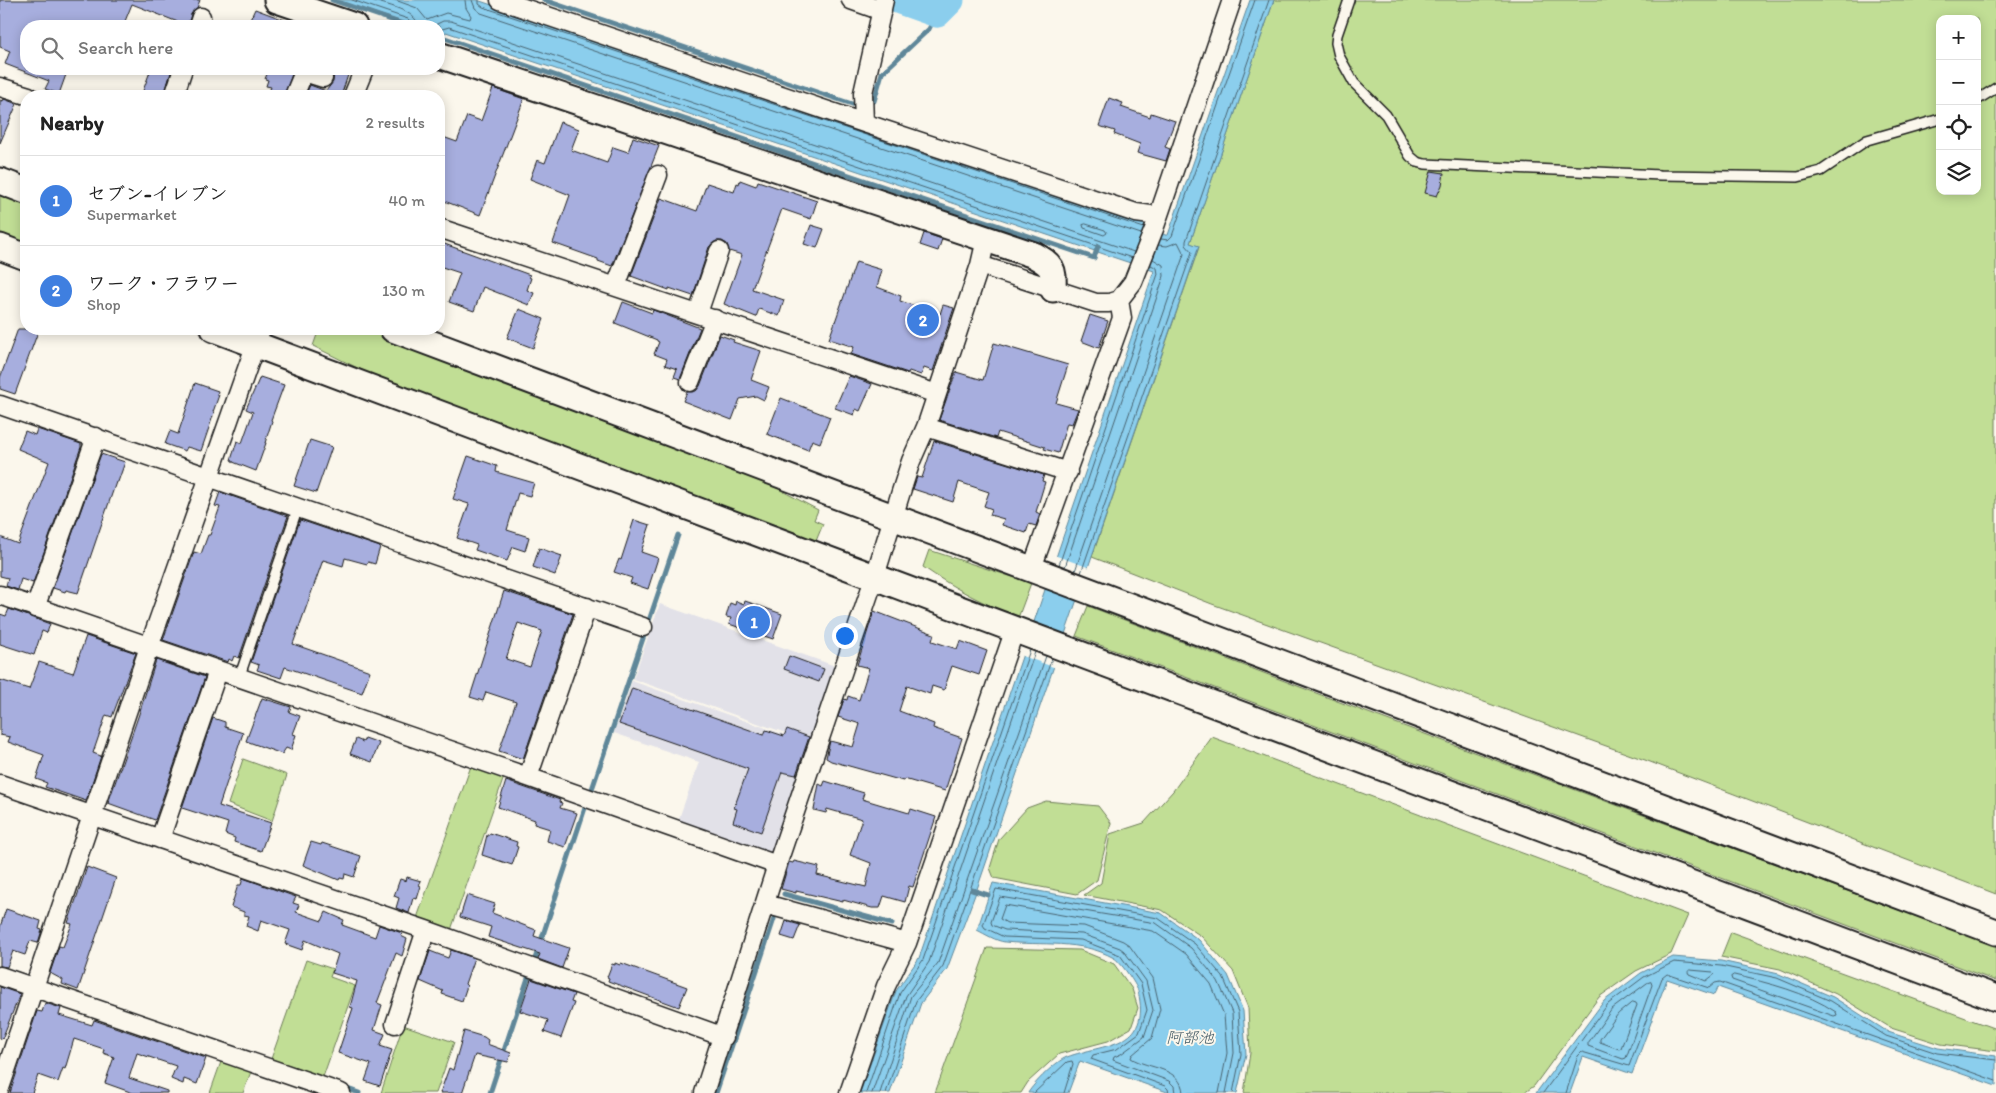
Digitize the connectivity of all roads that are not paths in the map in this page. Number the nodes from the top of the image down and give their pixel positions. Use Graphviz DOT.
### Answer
graph roads {
  1 [pos="277,0"];
  2 [pos="500,0"];
  3 [pos="851,0"];
  4 [pos="1232,0"];
  5 [pos="1349,0"];
  6 [pos="883,5"];
  7 [pos="336,20"];
  8 [pos="445,57"];
  9 [pos="181,75"];
  10 [pos="303,75"];
  11 [pos="314,75"];
  12 [pos="362,75"];
  13 [pos="323,78"];
  14 [pos="0,87"];
  15 [pos="1996,88"];
  16 [pos="176,90"];
  17 [pos="296,90"];
  18 [pos="355,90"];
  19 [pos="20,93"];
  20 [pos="1981,97"];
  21 [pos="863,110"];
  22 [pos="1936,120"];
  23 [pos="658,175"];
  24 [pos="0,182"];
  25 [pos="20,189"];
  26 [pos="1156,223"];
  27 [pos="445,230"];
  28 [pos="986,239"];
  29 [pos="0,247"];
  30 [pos="720,251"];
  31 [pos="20,255"];
  32 [pos="980,265"];
  33 [pos="616,286"];
  34 [pos="1053,289"];
  35 [pos="1119,300"];
  36 [pos="706,316"];
  37 [pos="409,335"];
  38 [pos="258,337"];
  39 [pos="690,382"];
  40 [pos="937,394"];
  41 [pos="0,405"];
  42 [pos="926,427"];
  43 [pos="96,437"];
  44 [pos="1068,472"];
  45 [pos="210,476"];
  46 [pos="298,507"];
  47 [pos="893,518"];
  48 [pos="1037,570"];
  49 [pos="875,576"];
  50 [pos="0,595"];
  51 [pos="37,604"];
  52 [pos="587,607"];
  53 [pos="643,627"];
  54 [pos="1019,631"];
  55 [pos="149,647"];
  56 [pos="218,670"];
  57 [pos="240,674"];
  58 [pos="528,777"];
  59 [pos="0,784"];
  60 [pos="92,816"];
  61 [pos="162,835"];
  62 [pos="777,865"];
  63 [pos="765,904"];
  64 [pos="426,930"];
  65 [pos="1996,932"];
  66 [pos="907,943"];
  67 [pos="0,976"];
  68 [pos="35,988"];
  69 [pos="1996,998"];
  70 [pos="395,1024"];
  71 [pos="724,1036"];
  72 [pos="0,1088"];
  73 [pos="341,1093"];
  74 [pos="704,1093"];
  75 [pos="849,1093"];
  1 -- 7 [label="street"];
  2 -- 21 [label="street"];
  3 -- 6 [label="street"];
  4 -- 26 [label="street"];
  5 -- 22 [label="lane"];
  6 -- 21 [label="street"];
  8 -- 28 [label="street"];
  9 -- 16 [label="street"];
  10 -- 17 [label="street"];
  11 -- 13 [label="street"];
  12 -- 18 [label="street"];
  14 -- 19 [label="street"];
  15 -- 20 [label="lane"];
  21 -- 26 [label="street"];
  23 -- 33 [label="street"];
  24 -- 25 [label="street"];
  26 -- 35 [label="street"];
  27 -- 33 [label="street"];
  28 -- 32 [label="street"];
  28 -- 34 [label="street"];
  29 -- 31 [label="street"];
  30 -- 36 [label="street"];
  32 -- 34 [label="street"];
  32 -- 40 [label="street"];
  33 -- 36 [label="street"];
  34 -- 35 [label="street"];
  35 -- 44 [label="street"];
  36 -- 39 [label="street"];
  36 -- 40 [label="street"];
  37 -- 47 [label="street"];
  38 -- 45 [label="street"];
  38 -- 49 [label="street"];
  40 -- 42 [label="street"];
  41 -- 43 [label="street"];
  42 -- 44 [label="street"];
  42 -- 47 [label="street"];
  43 -- 45 [label="street"];
  43 -- 51 [label="street"];
  44 -- 48 [label="street"];
  45 -- 46 [label="street"];
  45 -- 55 [label="street"];
  46 -- 52 [label="street"];
  46 -- 57 [label="lane"];
  47 -- 48 [label="street"];
  47 -- 49 [label="street"];
  48 -- 65 [label="street"];
  49 -- 54 [label="street"];
  49 -- 62 [label="street"];
  50 -- 51 [label="street"];
  51 -- 55 [label="street"];
  52 -- 53 [label="street"];
  52 -- 58 [label="street"];
  54 -- 66 [label="street"];
  54 -- 69 [label="street"];
  55 -- 56 [label="street"];
  55 -- 60 [label="street"];
  56 -- 57 [label="street"];
  56 -- 61 [label="street"];
  57 -- 58 [label="street"];
  58 -- 62 [label="street"];
  59 -- 60 [label="street"];
  60 -- 61 [label="street"];
  60 -- 68 [label="street"];
  61 -- 64 [label="street"];
  62 -- 63 [label="street"];
  63 -- 66 [label="street"];
  63 -- 71 [label="street"];
  64 -- 70 [label="street"];
  64 -- 71 [label="street"];
  66 -- 75 [label="street"];
  67 -- 68 [label="street"];
  68 -- 72 [label="street"];
  68 -- 73 [label="street"];
  71 -- 74 [label="street"];
}
